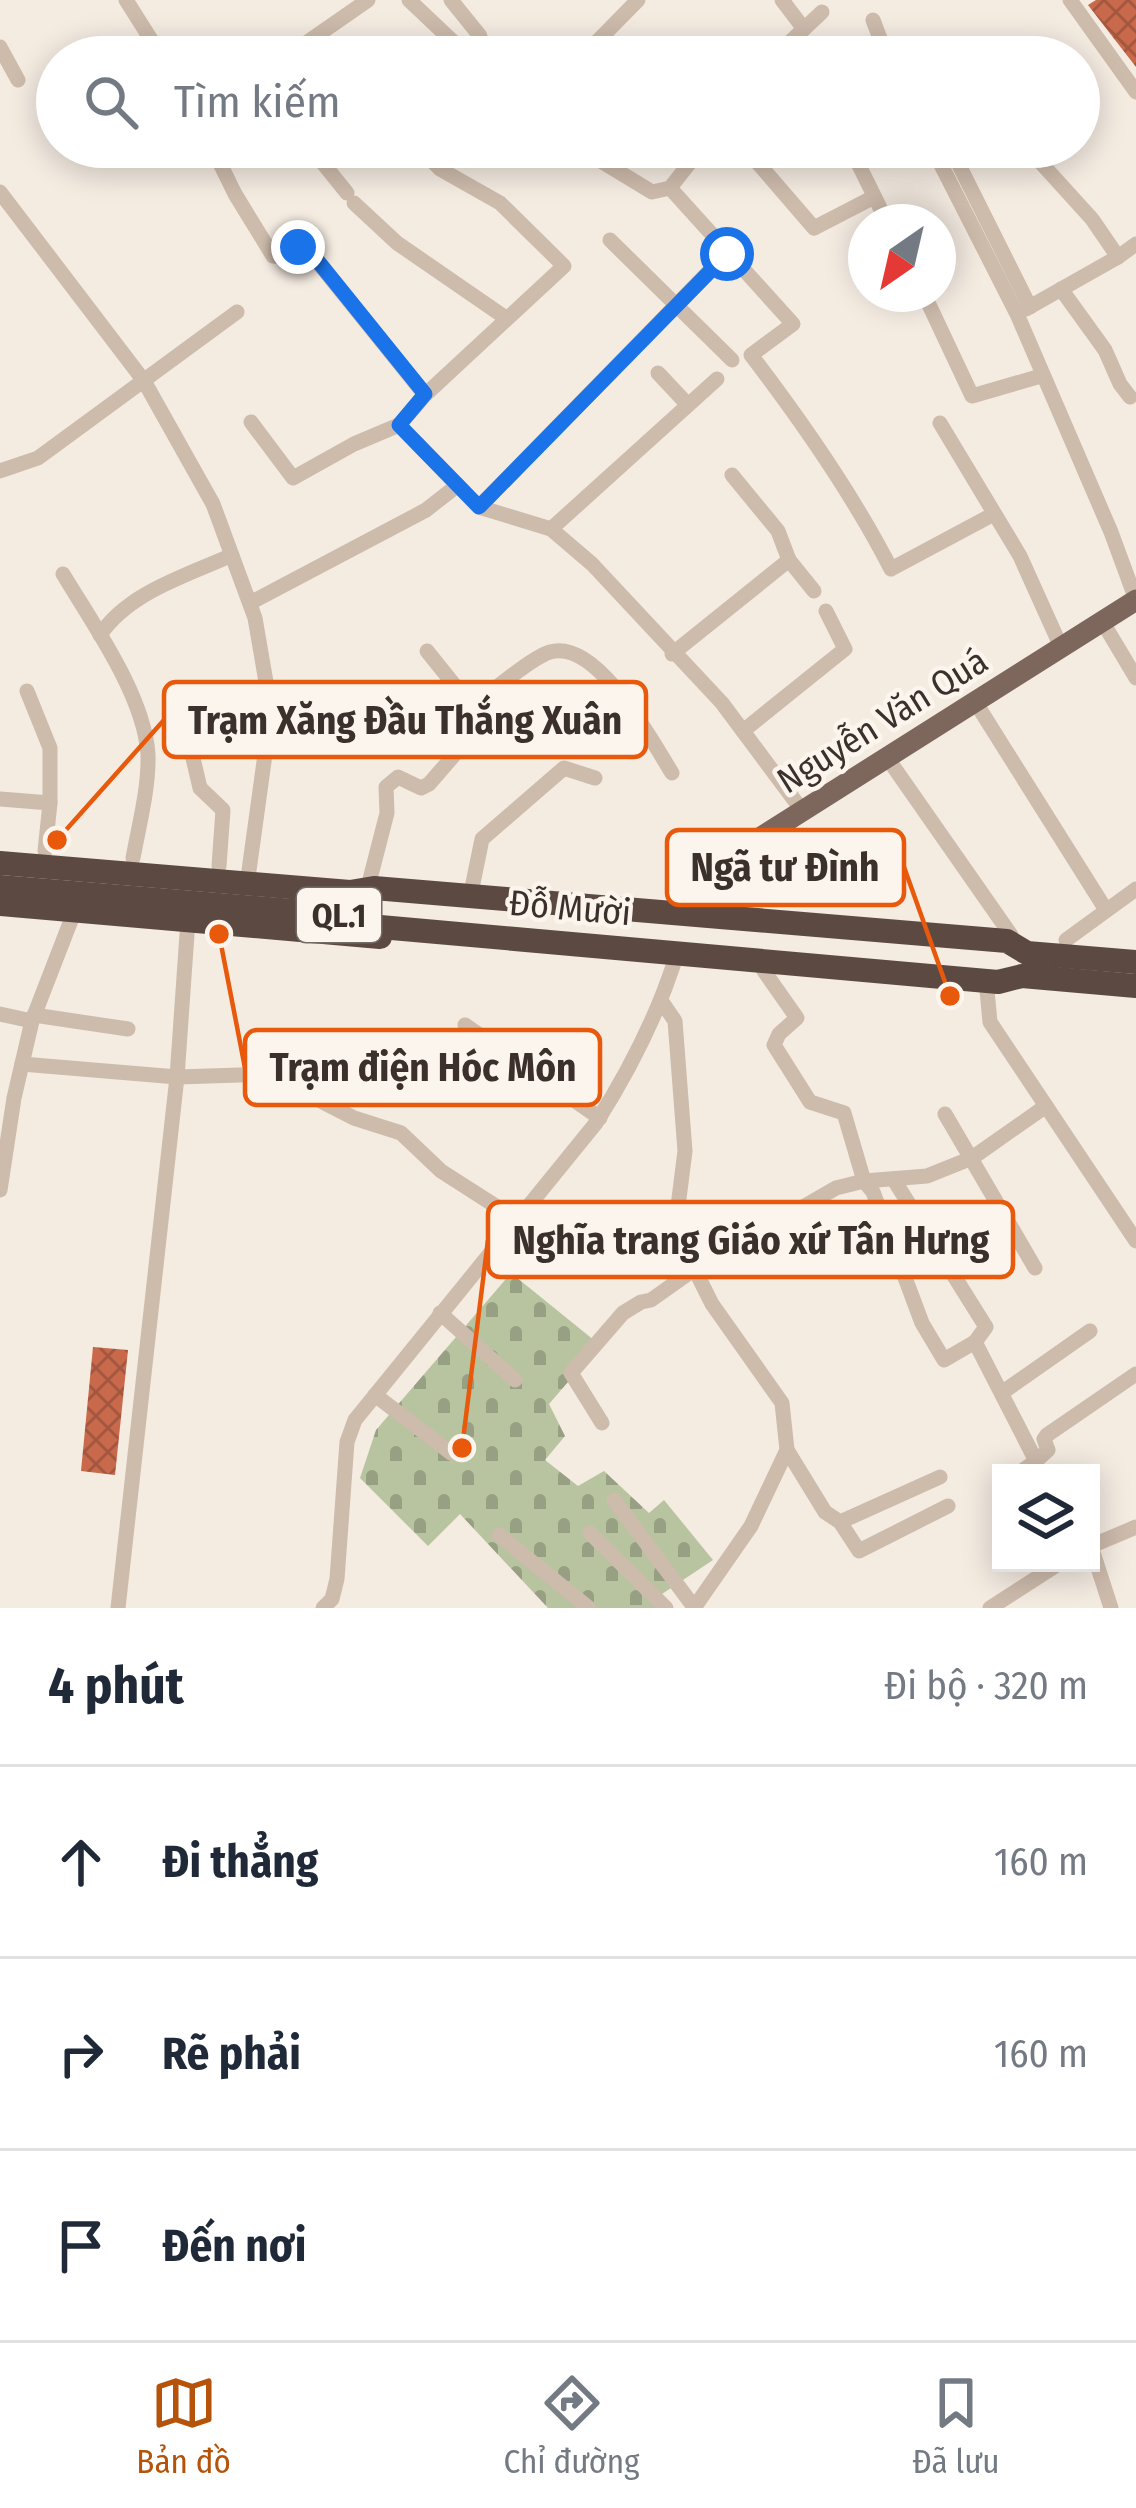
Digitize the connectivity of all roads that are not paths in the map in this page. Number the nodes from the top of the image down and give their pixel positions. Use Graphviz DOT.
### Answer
graph roads {
  1 [pos="126,0"];
  2 [pos="368,0"];
  3 [pos="409,0"];
  4 [pos="452,0"];
  5 [pos="638,0"];
  6 [pos="782,0"];
  7 [pos="1070,0"];
  8 [pos="823,12"];
  9 [pos="873,20"];
  10 [pos="804,29"];
  11 [pos="480,35"];
  12 [pos="149,36"];
  13 [pos="316,36"];
  14 [pos="447,36"];
  15 [pos="603,36"];
  16 [pos="796,36"];
  17 [pos="879,36"];
  18 [pos="1096,36"];
  19 [pos="1100,42"];
  20 [pos="0,47"];
  21 [pos="18,80"];
  22 [pos="1136,92"];
  23 [pos="224,168"];
  24 [pos="327,168"];
  25 [pos="439,168"];
  26 [pos="612,168"];
  27 [pos="686,168"];
  28 [pos="762,168"];
  29 [pos="860,168"];
  30 [pos="944,168"];
  31 [pos="960,168"];
  32 [pos="1046,168"];
  33 [pos="670,188"];
  34 [pos="0,192"];
  35 [pos="874,197"];
  36 [pos="878,204"];
  37 [pos="610,240"];
  38 [pos="1136,244"];
  39 [pos="727,254"];
  40 [pos="1118,257"];
  41 [pos="1060,289"];
  42 [pos="680,305"];
  43 [pos="1024,310"];
  44 [pos="237,312"];
  45 [pos="932,312"];
  46 [pos="506,317"];
  47 [pos="732,359"];
  48 [pos="658,373"];
  49 [pos="1136,375"];
  50 [pos="1041,376"];
  51 [pos="717,379"];
  52 [pos="144,382"];
  53 [pos="425,394"];
  54 [pos="688,406"];
  55 [pos="251,422"];
  56 [pos="940,423"];
  57 [pos="399,425"];
  58 [pos="0,471"];
  59 [pos="732,475"];
  60 [pos="458,485"];
  61 [pos="479,507"];
  62 [pos="994,514"];
  63 [pos="551,529"];
  64 [pos="232,555"];
  65 [pos="789,560"];
  66 [pos="63,574"];
  67 [pos="814,591"];
  68 [pos="1136,600"];
  69 [pos="250,603"];
  70 [pos="826,611"];
  71 [pos="1102,621"];
  72 [pos="100,635"];
  73 [pos="1061,647"];
  74 [pos="427,651"];
  75 [pos="672,654"];
  76 [pos="1136,678"];
  77 [pos="28,691"];
  78 [pos="974,700"];
  79 [pos="472,706"];
  80 [pos="743,731"];
  81 [pos="188,737"];
  82 [pos="886,756"];
  83 [pos="672,773"];
  84 [pos="595,778"];
  85 [pos="0,799"];
  86 [pos="50,803"];
  87 [pos="801,809"];
  88 [pos="0,847"];
  89 [pos="45,851"];
  90 [pos="133,858"];
  91 [pos="0,863"];
  92 [pos="219,866"];
  93 [pos="248,876"];
  94 [pos="370,879"];
  95 [pos="0,886"];
  96 [pos="472,888"];
  97 [pos="1136,889"];
  98 [pos="0,904"];
  99 [pos="75,910"];
  100 [pos="675,910"];
  101 [pos="1106,910"];
  102 [pos="188,920"];
  103 [pos="1011,935"];
  104 [pos="1066,940"];
  105 [pos="1136,946"];
  106 [pos="675,958"];
  107 [pos="1136,962"];
  108 [pos="762,966"];
  109 [pos="1136,986"];
  110 [pos="987,990"];
  111 [pos="662,1001"];
  112 [pos="1136,1002"];
  113 [pos="0,1014"];
  114 [pos="33,1018"];
  115 [pos="465,1025"];
  116 [pos="128,1029"];
  117 [pos="22,1064"];
  118 [pos="177,1077"];
  119 [pos="1046,1106"];
  120 [pos="945,1114"];
  121 [pos="600,1118"];
  122 [pos="972,1158"];
  123 [pos="894,1180"];
  124 [pos="864,1181"];
  125 [pos="0,1190"];
  126 [pos="803,1207"];
  127 [pos="519,1221"];
  128 [pos="1136,1240"];
  129 [pos="830,1262"];
  130 [pos="1035,1268"];
  131 [pos="692,1271"];
  132 [pos="440,1313"];
  133 [pos="1090,1330"];
  134 [pos="975,1342"];
  135 [pos="1136,1374"];
  136 [pos="515,1380"];
  137 [pos="1003,1391"];
  138 [pos="375,1395"];
  139 [pos="602,1423"];
  140 [pos="787,1450"];
  141 [pos="451,1453"];
  142 [pos="1036,1461"];
  143 [pos="1032,1464"];
  144 [pos="940,1477"];
  145 [pos="614,1500"];
  146 [pos="948,1506"];
  147 [pos="840,1522"];
  148 [pos="1136,1527"];
  149 [pos="590,1533"];
  150 [pos="500,1535"];
  151 [pos="1100,1542"];
  152 [pos="1046,1572"];
  153 [pos="1100,1572"];
  154 [pos="333,1605"];
  155 [pos="118,1608"];
  156 [pos="589,1608"];
  157 [pos="666,1608"];
  158 [pos="694,1608"];
  159 [pos="989,1608"];
  160 [pos="1112,1608"];
  1 -- 12 [label="street"];
  2 -- 13 [label="street"];
  3 -- 14 [label="street"];
  4 -- 11 [label="street"];
  5 -- 15 [label="street"];
  6 -- 10 [label="street"];
  7 -- 18 [label="street"];
  8 -- 10 [label="street"];
  9 -- 17 [label="street"];
  10 -- 16 [label="street"];
  19 -- 22 [label="street"];
  20 -- 21 [label="street"];
  23 -- 53 [label="street"];
  24 -- 46 [label="street"];
  25 -- 46 [label="street"];
  26 -- 33 [label="street"];
  27 -- 33 [label="street"];
  28 -- 35 [label="street"];
  29 -- 35 [label="street"];
  30 -- 43 [label="street"];
  31 -- 43 [label="street"];
  32 -- 40 [label="street"];
  33 -- 39 [label="street"];
  34 -- 52 [label="street"];
  35 -- 36 [label="street"];
  37 -- 42 [label="street"];
  38 -- 40 [label="street"];
  39 -- 42 [label="street"];
  39 -- 62 [label="street"];
  40 -- 41 [label="street"];
  41 -- 43 [label="street"];
  41 -- 49 [label="street"];
  42 -- 47 [label="street"];
  42 -- 61 [label="street"];
  43 -- 50 [label="street"];
  44 -- 52 [label="street"];
  45 -- 50 [label="street"];
  46 -- 53 [label="street"];
  48 -- 54 [label="street"];
  50 -- 68 [label="street"];
  51 -- 54 [label="street"];
  52 -- 58 [label="street"];
  52 -- 64 [label="street"];
  53 -- 57 [label="street"];
  54 -- 63 [label="street"];
  55 -- 57 [label="street"];
  56 -- 62 [label="street"];
  57 -- 60 [label="street"];
  59 -- 65 [label="street"];
  60 -- 61 [label="street"];
  60 -- 69 [label="street"];
  61 -- 63 [label="street"];
  62 -- 73 [label="street"];
  63 -- 75 [label="street"];
  64 -- 69 [label="street"];
  64 -- 72 [label="street"];
  65 -- 67 [label="street"];
  65 -- 75 [label="street"];
  66 -- 72 [label="street"];
  68 -- 71 [label="main road, Nguyễn Văn Quá"];
  69 -- 93 [label="street"];
  70 -- 80 [label="street"];
  71 -- 73 [label="main road, Nguyễn Văn Quá"];
  71 -- 76 [label="street"];
  72 -- 90 [label="street"];
  73 -- 78 [label="main road, Nguyễn Văn Quá"];
  74 -- 79 [label="street"];
  75 -- 80 [label="street"];
  77 -- 86 [label="street"];
  78 -- 82 [label="main road, Nguyễn Văn Quá"];
  78 -- 101 [label="street"];
  79 -- 83 [label="street"];
  79 -- 94 [label="street"];
  80 -- 87 [label="street"];
  81 -- 92 [label="street"];
  82 -- 87 [label="main road, Nguyễn Văn Quá"];
  82 -- 103 [label="street"];
  84 -- 96 [label="street"];
  85 -- 86 [label="street"];
  86 -- 89 [label="street"];
  87 -- 100 [label="main road, Nguyễn Văn Quá"];
  88 -- 89 [label="highway, Đỗ Mười / QL.1"];
  89 -- 90 [label="highway, Đỗ Mười / QL.1"];
  90 -- 92 [label="highway, Đỗ Mười / QL.1"];
  91 -- 93 [label="highway, Đỗ Mười / QL.1"];
  92 -- 93 [label="highway, Đỗ Mười / QL.1"];
  93 -- 94 [label="highway, Đỗ Mười / QL.1"];
  93 -- 100 [label="highway, Đỗ Mười / QL.1"];
  94 -- 96 [label="highway, Đỗ Mười / QL.1"];
  95 -- 106 [label="highway, Đỗ Mười / QL.1"];
  96 -- 100 [label="highway, Đỗ Mười / QL.1"];
  97 -- 101 [label="street"];
  98 -- 99 [label="highway, Đỗ Mười / QL.1"];
  99 -- 102 [label="highway, Đỗ Mười / QL.1"];
  99 -- 114 [label="street"];
  100 -- 103 [label="highway, Đỗ Mười / QL.1"];
  100 -- 107 [label="highway, Đỗ Mười / QL.1"];
  101 -- 104 [label="street"];
  102 -- 106 [label="highway, Đỗ Mười / QL.1"];
  102 -- 118 [label="street"];
  103 -- 104 [label="highway, Đỗ Mười / QL.1"];
  104 -- 105 [label="highway, Đỗ Mười / QL.1"];
  106 -- 108 [label="highway, Đỗ Mười / QL.1"];
  106 -- 111 [label="street"];
  108 -- 109 [label="highway, Đỗ Mười / QL.1"];
  108 -- 110 [label="highway, Đỗ Mười / QL.1"];
  108 -- 124 [label="street"];
  110 -- 112 [label="highway, Đỗ Mười / QL.1"];
  110 -- 119 [label="street"];
  111 -- 121 [label="street"];
  111 -- 131 [label="street"];
  113 -- 114 [label="street"];
  114 -- 116 [label="street"];
  114 -- 117 [label="street"];
  115 -- 121 [label="street"];
  117 -- 118 [label="street"];
  117 -- 125 [label="street"];
  118 -- 127 [label="street"];
  118 -- 155 [label="street"];
  119 -- 122 [label="street"];
  119 -- 128 [label="street"];
  120 -- 122 [label="street"];
  121 -- 127 [label="street"];
  122 -- 123 [label="street"];
  122 -- 130 [label="street"];
  123 -- 124 [label="street"];
  123 -- 134 [label="street"];
  124 -- 126 [label="street"];
  124 -- 134 [label="street"];
  126 -- 129 [label="street"];
  126 -- 131 [label="street"];
  127 -- 132 [label="street"];
  131 -- 139 [label="street"];
  131 -- 140 [label="street"];
  132 -- 136 [label="street"];
  132 -- 138 [label="street"];
  133 -- 137 [label="street"];
  134 -- 137 [label="street"];
  135 -- 142 [label="street"];
  137 -- 142 [label="street"];
  138 -- 141 [label="street"];
  138 -- 154 [label="street"];
  140 -- 147 [label="street"];
  140 -- 158 [label="street"];
  142 -- 143 [label="street"];
  144 -- 147 [label="street"];
  145 -- 158 [label="street"];
  146 -- 147 [label="street"];
  148 -- 151 [label="street"];
  149 -- 157 [label="street"];
  150 -- 156 [label="street"];
  152 -- 159 [label="street"];
  153 -- 160 [label="street"];
}
